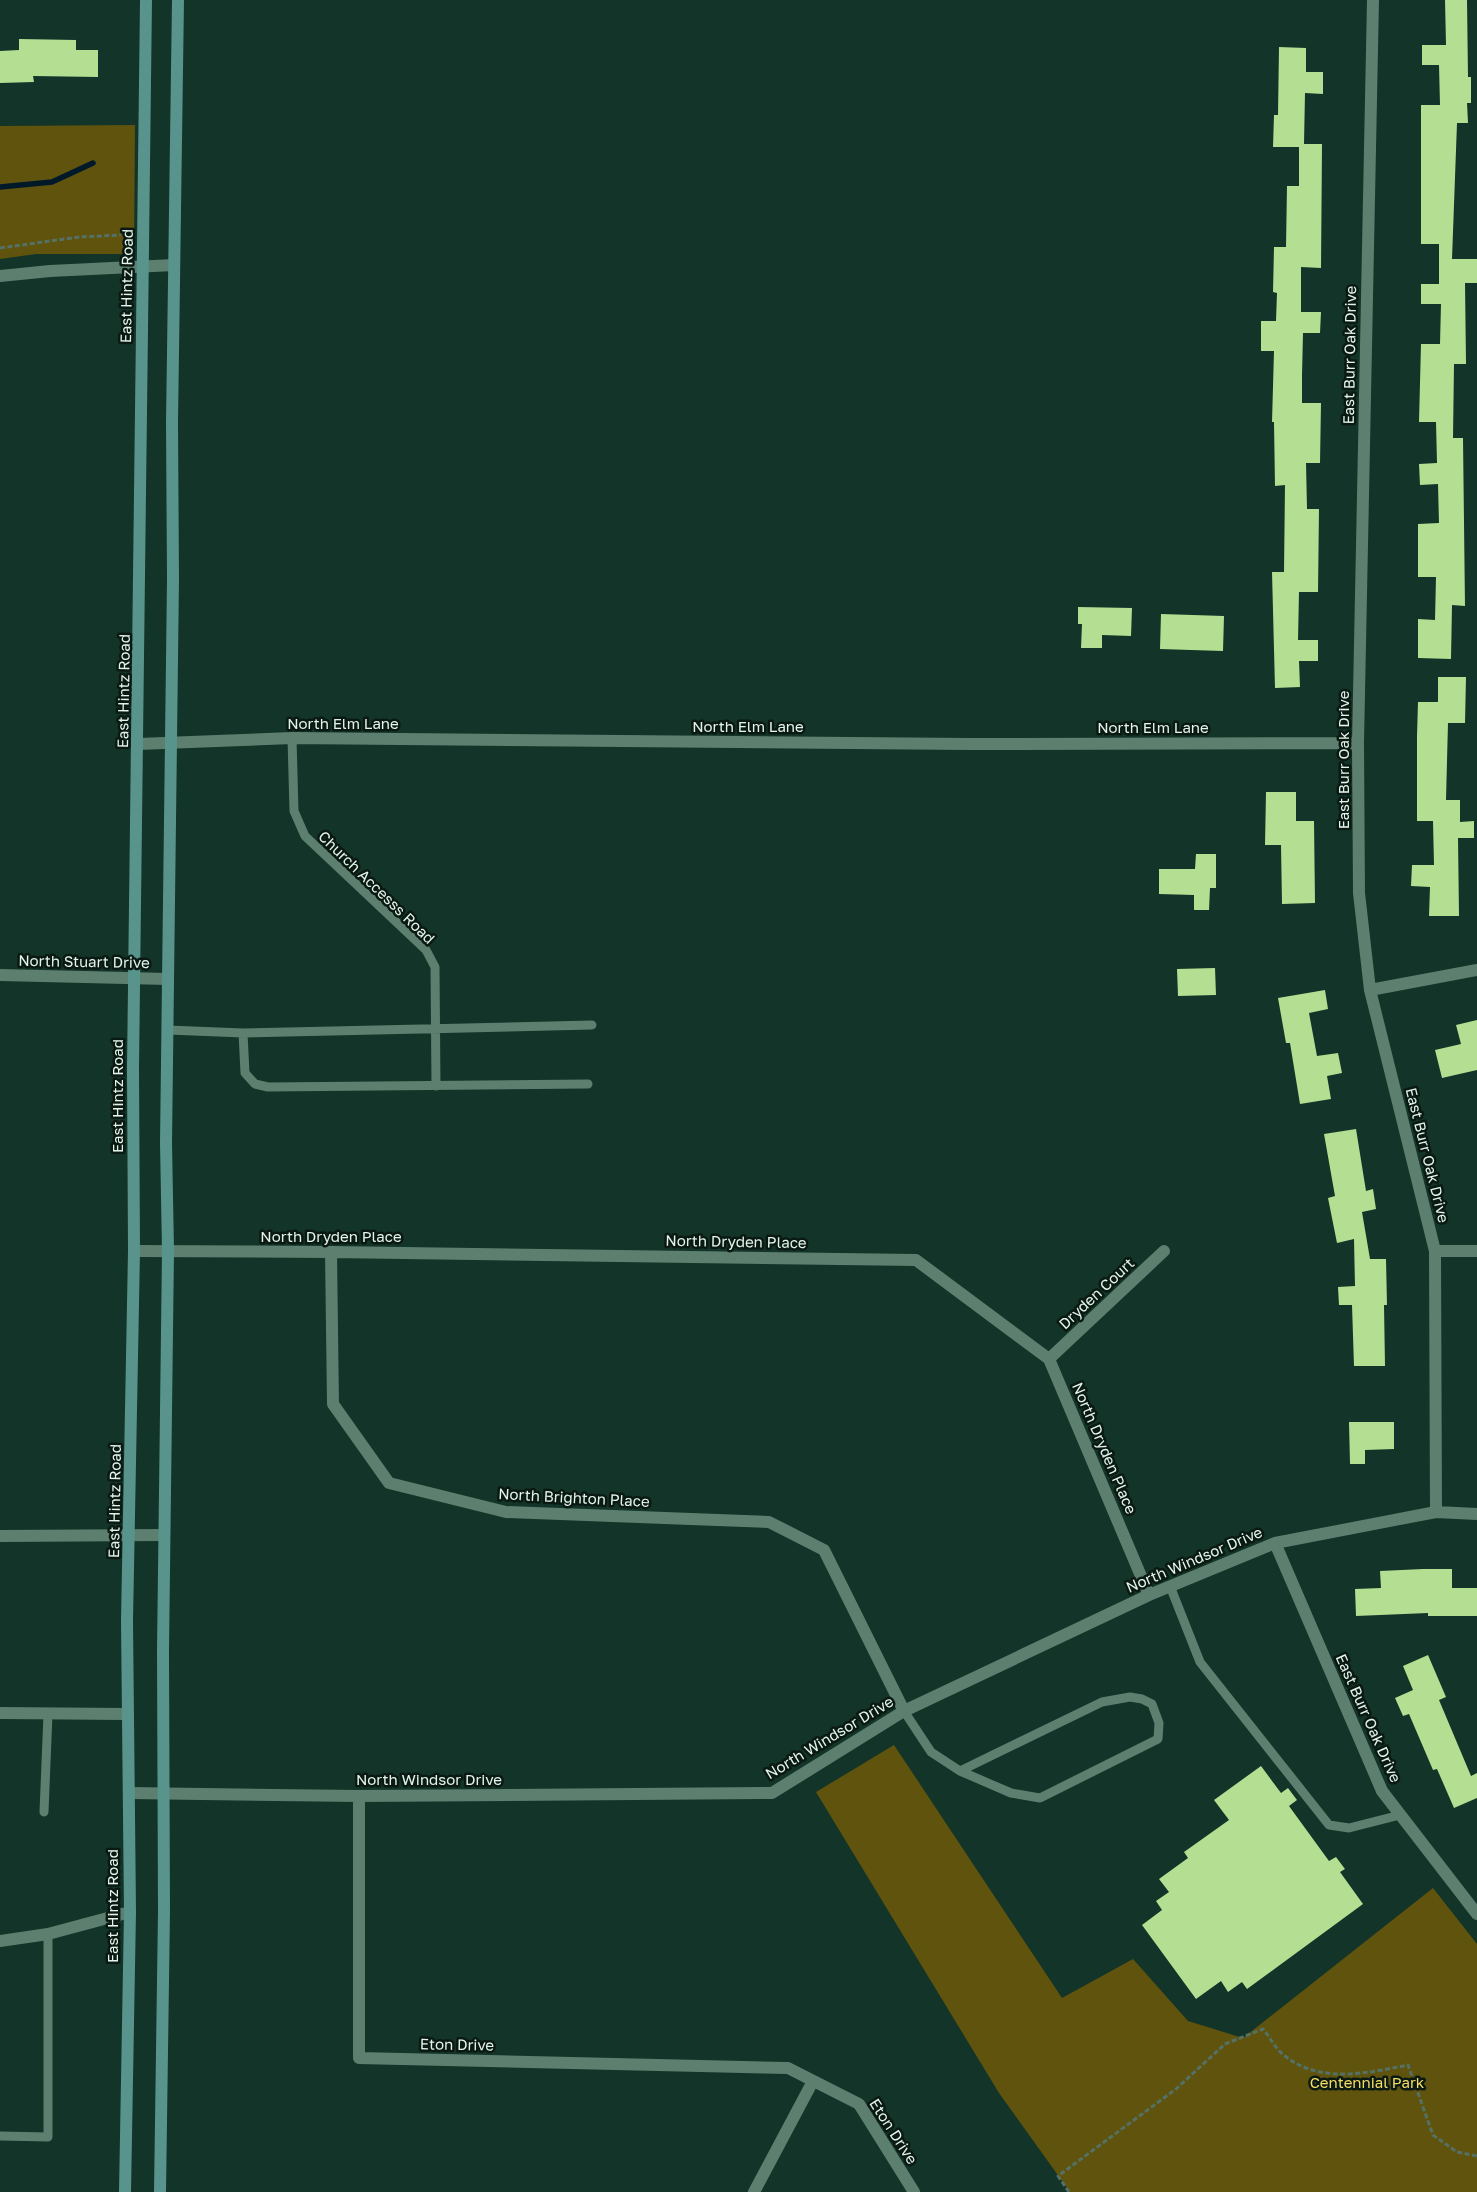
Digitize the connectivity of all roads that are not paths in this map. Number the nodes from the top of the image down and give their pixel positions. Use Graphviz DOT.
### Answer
graph roads {
  1 [pos="146,0"];
  2 [pos="178,0"];
  3 [pos="1373,0"];
  4 [pos="174,265"];
  5 [pos="143,267"];
  6 [pos="0,276"];
  7 [pos="292,738"];
  8 [pos="171,743"];
  9 [pos="1358,743"];
  10 [pos="138,744"];
  11 [pos="1477,970"];
  12 [pos="0,976"];
  13 [pos="135,978"];
  14 [pos="168,979"];
  15 [pos="1370,990"];
  16 [pos="592,1025"];
  17 [pos="437,1028"];
  18 [pos="168,1030"];
  19 [pos="243,1033"];
  20 [pos="588,1084"];
  21 [pos="436,1086"];
  22 [pos="1435,1250"];
  23 [pos="134,1251"];
  24 [pos="168,1251"];
  25 [pos="1164,1251"];
  26 [pos="1477,1251"];
  27 [pos="331,1252"];
  28 [pos="1049,1359"];
  29 [pos="1436,1512"];
  30 [pos="1477,1514"];
  31 [pos="129,1535"];
  32 [pos="164,1535"];
  33 [pos="0,1536"];
  34 [pos="1275,1543"];
  35 [pos="1170,1586"];
  36 [pos="1149,1594"];
  37 [pos="904,1711"];
  38 [pos="0,1713"];
  39 [pos="48,1714"];
  40 [pos="126,1714"];
  41 [pos="960,1771"];
  42 [pos="163,1792"];
  43 [pos="129,1793"];
  44 [pos="359,1796"];
  45 [pos="44,1812"];
  46 [pos="1400,1815"];
  47 [pos="130,1912"];
  48 [pos="1477,1914"];
  49 [pos="48,1934"];
  50 [pos="0,1942"];
  51 [pos="813,2081"];
  52 [pos="0,2136"];
  53 [pos="125,2192"];
  54 [pos="160,2192"];
  55 [pos="754,2192"];
  56 [pos="914,2192"];
  1 -- 5 [label="main road, East Hintz Road"];
  2 -- 4 [label="main road"];
  3 -- 9 [label="street, East Burr Oak Drive"];
  4 -- 5 [label="street"];
  4 -- 8 [label="main road"];
  5 -- 6 [label="street"];
  5 -- 10 [label="main road, East Hintz Road"];
  7 -- 8 [label="street, North Elm Lane"];
  7 -- 9 [label="street, North Elm Lane"];
  7 -- 17 [label="lane, Church Accesss Road"];
  8 -- 10 [label="street, North Elm Lane"];
  8 -- 14 [label="main road"];
  9 -- 15 [label="street, East Burr Oak Drive"];
  10 -- 13 [label="main road, East Hintz Road"];
  11 -- 15 [label="street"];
  12 -- 13 [label="street, North Stuart Drive"];
  13 -- 14 [label="street, North Stuart Drive"];
  13 -- 23 [label="main road, East Hintz Road"];
  14 -- 18 [label="main road"];
  15 -- 22 [label="street, East Burr Oak Drive"];
  16 -- 17 [label="lane"];
  17 -- 19 [label="lane"];
  17 -- 21 [label="lane, Church Accesss Road"];
  18 -- 19 [label="lane"];
  18 -- 24 [label="main road"];
  19 -- 21 [label="lane"];
  20 -- 21 [label="lane"];
  22 -- 26 [label="street"];
  22 -- 29 [label="street, East Burr Oak Drive"];
  23 -- 24 [label="street, North Dryden Place"];
  23 -- 31 [label="main road, East Hintz Road"];
  24 -- 27 [label="street, North Dryden Place"];
  24 -- 32 [label="main road"];
  25 -- 28 [label="street, Dryden Court"];
  27 -- 28 [label="street, North Dryden Place"];
  27 -- 37 [label="street, North Brighton Place"];
  28 -- 36 [label="street, North Dryden Place"];
  29 -- 30 [label="street, North Windsor Drive"];
  29 -- 34 [label="street, North Windsor Drive"];
  31 -- 32 [label="street"];
  31 -- 33 [label="street"];
  31 -- 40 [label="main road, East Hintz Road"];
  32 -- 42 [label="main road"];
  34 -- 35 [label="street, North Windsor Drive"];
  34 -- 46 [label="street, East Burr Oak Drive"];
  35 -- 36 [label="street, North Windsor Drive"];
  35 -- 46 [label="lane"];
  36 -- 37 [label="street, North Windsor Drive"];
  37 -- 41 [label="lane"];
  37 -- 44 [label="street, North Windsor Drive"];
  38 -- 39 [label="street"];
  39 -- 40 [label="street"];
  39 -- 45 [label="lane"];
  40 -- 43 [label="main road, East Hintz Road"];
  41 -- 41 [label="lane"];
  42 -- 43 [label="street, North Windsor Drive"];
  42 -- 44 [label="street, North Windsor Drive"];
  42 -- 54 [label="main road"];
  43 -- 47 [label="main road, East Hintz Road"];
  44 -- 51 [label="street, Eton Drive"];
  46 -- 48 [label="street, East Burr Oak Drive"];
  47 -- 49 [label="street"];
  47 -- 53 [label="main road, East Hintz Road"];
  49 -- 50 [label="street"];
  49 -- 52 [label="lane"];
  51 -- 55 [label="street"];
  51 -- 56 [label="street, Eton Drive"];
}
